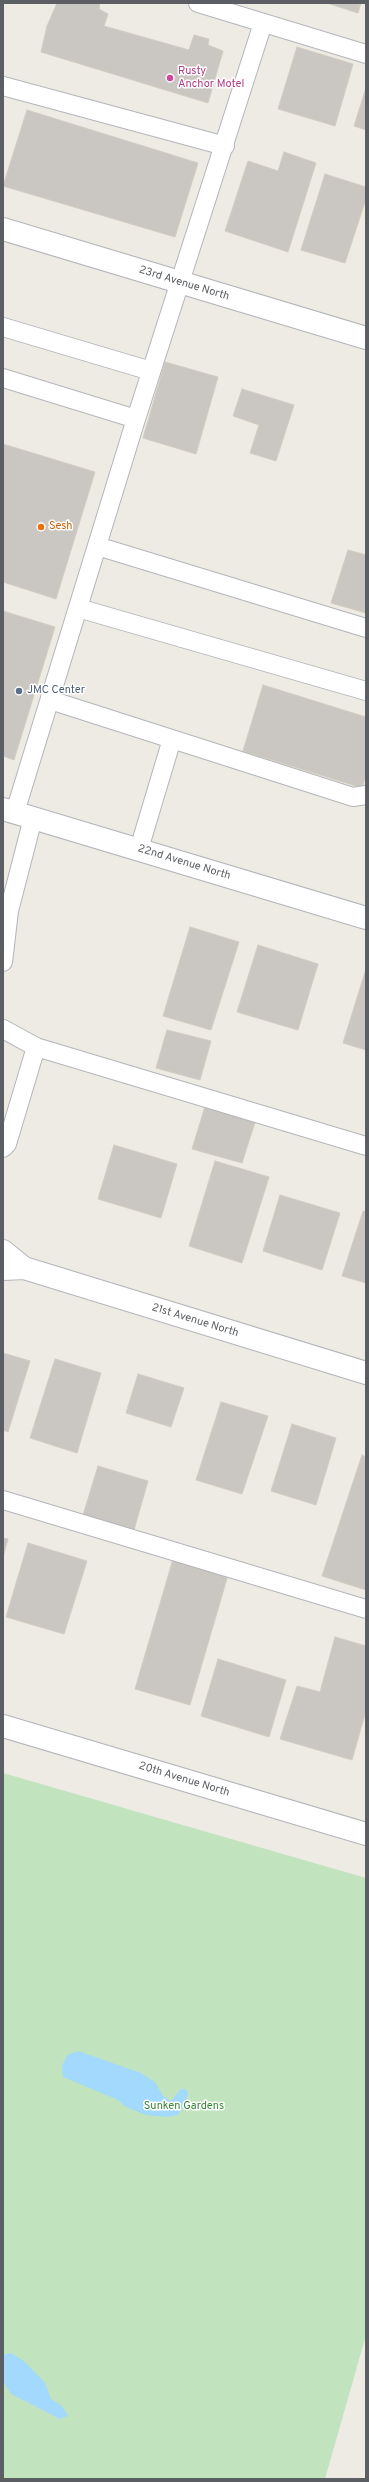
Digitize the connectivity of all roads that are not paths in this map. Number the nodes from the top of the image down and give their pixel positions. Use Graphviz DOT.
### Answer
graph roads {
  1 [pos="198,3"];
  2 [pos="233,8"];
  3 [pos="263,23"];
  4 [pos="366,54"];
  5 [pos="3,86"];
  6 [pos="225,146"];
  7 [pos="3,229"];
  8 [pos="179,282"];
  9 [pos="3,326"];
  10 [pos="366,338"];
  11 [pos="151,371"];
  12 [pos="3,378"];
  13 [pos="136,419"];
  14 [pos="97,546"];
  15 [pos="78,608"];
  16 [pos="366,628"];
  17 [pos="366,692"];
  18 [pos="50,700"];
  19 [pos="172,739"];
  20 [pos="366,795"];
  21 [pos="17,813"];
  22 [pos="139,850"];
  23 [pos="6,910"];
  24 [pos="366,918"];
  25 [pos="3,962"];
  26 [pos="3,1029"];
  27 [pos="36,1047"];
  28 [pos="366,1146"];
  29 [pos="3,1148"];
  30 [pos="3,1251"];
  31 [pos="14,1269"];
  32 [pos="366,1373"];
  33 [pos="3,1500"];
  34 [pos="366,1609"];
  35 [pos="3,1726"];
  36 [pos="366,1834"];
  1 -- 2 [label="lane"];
  2 -- 3 [label="lane"];
  3 -- 4 [label="lane"];
  3 -- 6 [label="lane"];
  5 -- 6 [label="lane"];
  6 -- 8 [label="lane"];
  7 -- 8 [label="street, 23rd Avenue North"];
  8 -- 10 [label="street, 23rd Avenue North"];
  8 -- 11 [label="lane"];
  9 -- 11 [label="lane"];
  11 -- 13 [label="lane"];
  12 -- 13 [label="lane"];
  13 -- 14 [label="lane"];
  14 -- 15 [label="lane"];
  14 -- 16 [label="lane"];
  15 -- 17 [label="lane"];
  15 -- 18 [label="lane"];
  18 -- 19 [label="lane"];
  18 -- 21 [label="lane"];
  19 -- 20 [label="lane"];
  19 -- 22 [label="lane"];
  21 -- 22 [label="street, 22nd Avenue North"];
  21 -- 23 [label="lane"];
  22 -- 24 [label="street, 22nd Avenue North"];
  23 -- 25 [label="lane"];
  26 -- 27 [label="lane"];
  27 -- 28 [label="lane"];
  27 -- 29 [label="lane"];
  30 -- 31 [label="street, 21st Avenue North"];
  31 -- 32 [label="street, 21st Avenue North"];
  33 -- 34 [label="lane"];
  35 -- 36 [label="street, 20th Avenue North"];
}
